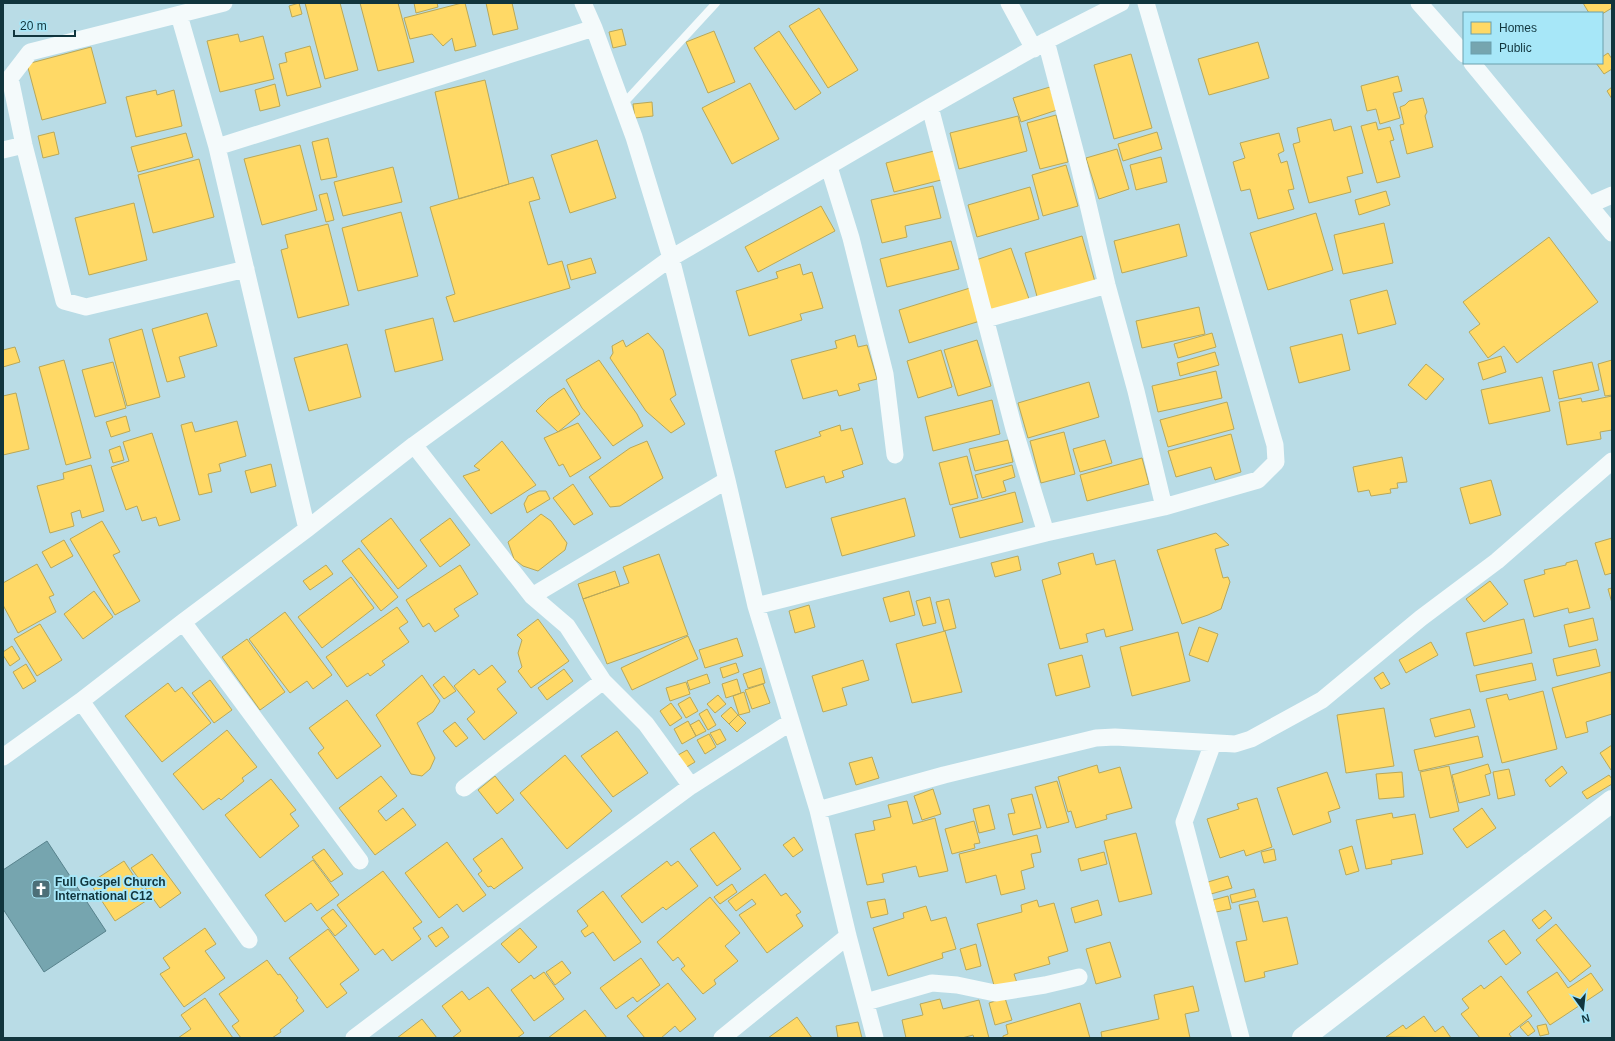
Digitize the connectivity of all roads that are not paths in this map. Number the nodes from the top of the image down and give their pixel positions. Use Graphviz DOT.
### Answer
graph roads {
  1 [pos="224,3"];
  2 [pos="583,3"];
  3 [pos="716,3"];
  4 [pos="1009,3"];
  5 [pos="1121,3"];
  6 [pos="1146,3"];
  7 [pos="1419,3"];
  8 [pos="179,15"];
  9 [pos="594,28"];
  10 [pos="1040,45"];
  11 [pos="1463,53"];
  12 [pos="1473,64"];
  13 [pos="622,105"];
  14 [pos="930,107"];
  15 [pos="24,145"];
  16 [pos="217,147"];
  17 [pos="3,150"];
  18 [pos="829,167"];
  19 [pos="1612,195"];
  20 [pos="1589,205"];
  21 [pos="1612,233"];
  22 [pos="671,258"];
  23 [pos="246,269"];
  24 [pos="1107,285"];
  25 [pos="986,319"];
  26 [pos="414,445"];
  27 [pos="895,455"];
  28 [pos="1612,461"];
  29 [pos="727,480"];
  30 [pos="1164,507"];
  31 [pos="307,530"];
  32 [pos="1046,533"];
  33 [pos="532,596"];
  34 [pos="756,606"];
  35 [pos="183,622"];
  36 [pos="603,681"];
  37 [pos="81,701"];
  38 [pos="791,722"];
  39 [pos="1213,743"];
  40 [pos="3,757"];
  41 [pos="691,786"];
  42 [pos="464,788"];
  43 [pos="1612,801"];
  44 [pos="818,810"];
  45 [pos="360,861"];
  46 [pos="848,936"];
  47 [pos="249,940"];
  48 [pos="1079,977"];
  49 [pos="866,1002"];
  50 [pos="1315,1035"];
  51 [pos="354,1038"];
  52 [pos="722,1038"];
  53 [pos="875,1038"];
  54 [pos="1241,1038"];
  1 -- 8 [label="street"];
  2 -- 9 [label="street"];
  3 -- 13 [label="lane"];
  4 -- 10 [label="street"];
  5 -- 10 [label="street"];
  6 -- 30 [label="street"];
  7 -- 11 [label="street"];
  8 -- 15 [label="street"];
  8 -- 16 [label="street"];
  9 -- 13 [label="street"];
  9 -- 16 [label="street"];
  10 -- 14 [label="street"];
  10 -- 24 [label="street"];
  12 -- 20 [label="street"];
  13 -- 22 [label="street"];
  14 -- 18 [label="street"];
  14 -- 25 [label="street"];
  15 -- 17 [label="street"];
  15 -- 23 [label="street"];
  16 -- 23 [label="street"];
  18 -- 22 [label="street"];
  18 -- 27 [label="street"];
  19 -- 20 [label="street"];
  20 -- 21 [label="street"];
  22 -- 26 [label="street"];
  22 -- 29 [label="street"];
  23 -- 31 [label="street"];
  24 -- 25 [label="street"];
  24 -- 30 [label="street"];
  25 -- 32 [label="street"];
  26 -- 31 [label="street"];
  26 -- 33 [label="street"];
  28 -- 39 [label="street"];
  29 -- 33 [label="street"];
  29 -- 34 [label="street"];
  30 -- 32 [label="street"];
  31 -- 35 [label="street"];
  32 -- 34 [label="street"];
  33 -- 36 [label="street"];
  34 -- 38 [label="street"];
  35 -- 37 [label="street"];
  35 -- 45 [label="street"];
  36 -- 41 [label="street"];
  36 -- 42 [label="street"];
  37 -- 40 [label="street"];
  37 -- 47 [label="street"];
  38 -- 41 [label="street"];
  38 -- 44 [label="street"];
  39 -- 44 [label="street"];
  39 -- 54 [label="street"];
  41 -- 51 [label="street"];
  43 -- 50 [label="street"];
  44 -- 46 [label="street"];
  46 -- 49 [label="street"];
  46 -- 52 [label="street"];
  48 -- 49 [label="street"];
  49 -- 53 [label="street"];
}
